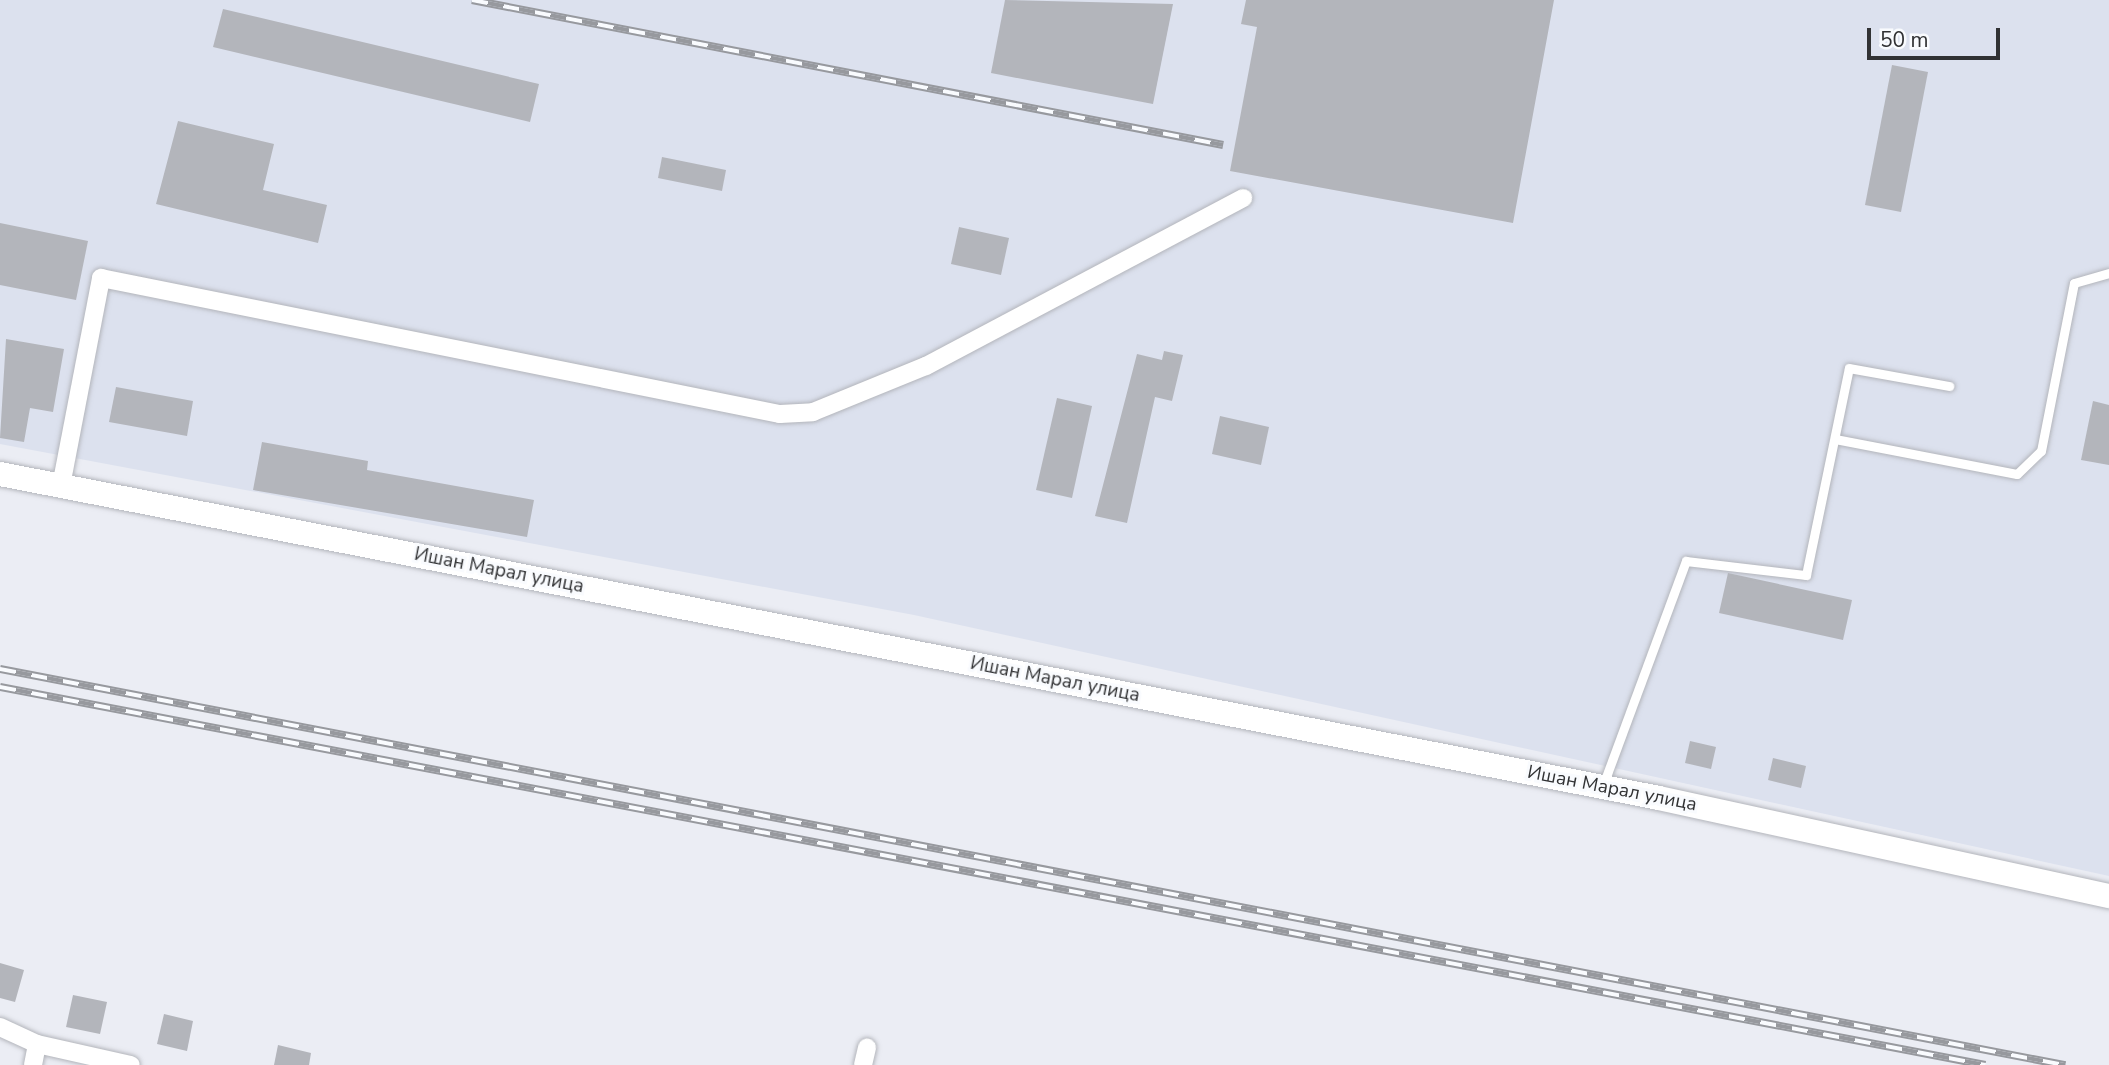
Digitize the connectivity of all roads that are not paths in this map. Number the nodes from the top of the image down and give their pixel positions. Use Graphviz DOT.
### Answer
graph roads {
  1 [pos="1243,198"];
  2 [pos="2109,273"];
  3 [pos="1949,386"];
  4 [pos="1835,439"];
  5 [pos="0,474"];
  6 [pos="61,486"];
  7 [pos="1602,787"];
  8 [pos="2109,895"];
  9 [pos="0,1027"];
  10 [pos="37,1044"];
  11 [pos="33,1065"];
  12 [pos="131,1065"];
  1 -- 6 [label="street"];
  2 -- 4 [label="lane"];
  3 -- 4 [label="lane"];
  4 -- 7 [label="lane"];
  5 -- 6 [label="main road, Ишан Марал улица"];
  6 -- 7 [label="main road, Ишан Марал улица"];
  7 -- 8 [label="main road, Ишан Марал улица"];
  9 -- 10 [label="street"];
  10 -- 11 [label="street"];
  10 -- 12 [label="street"];
}
